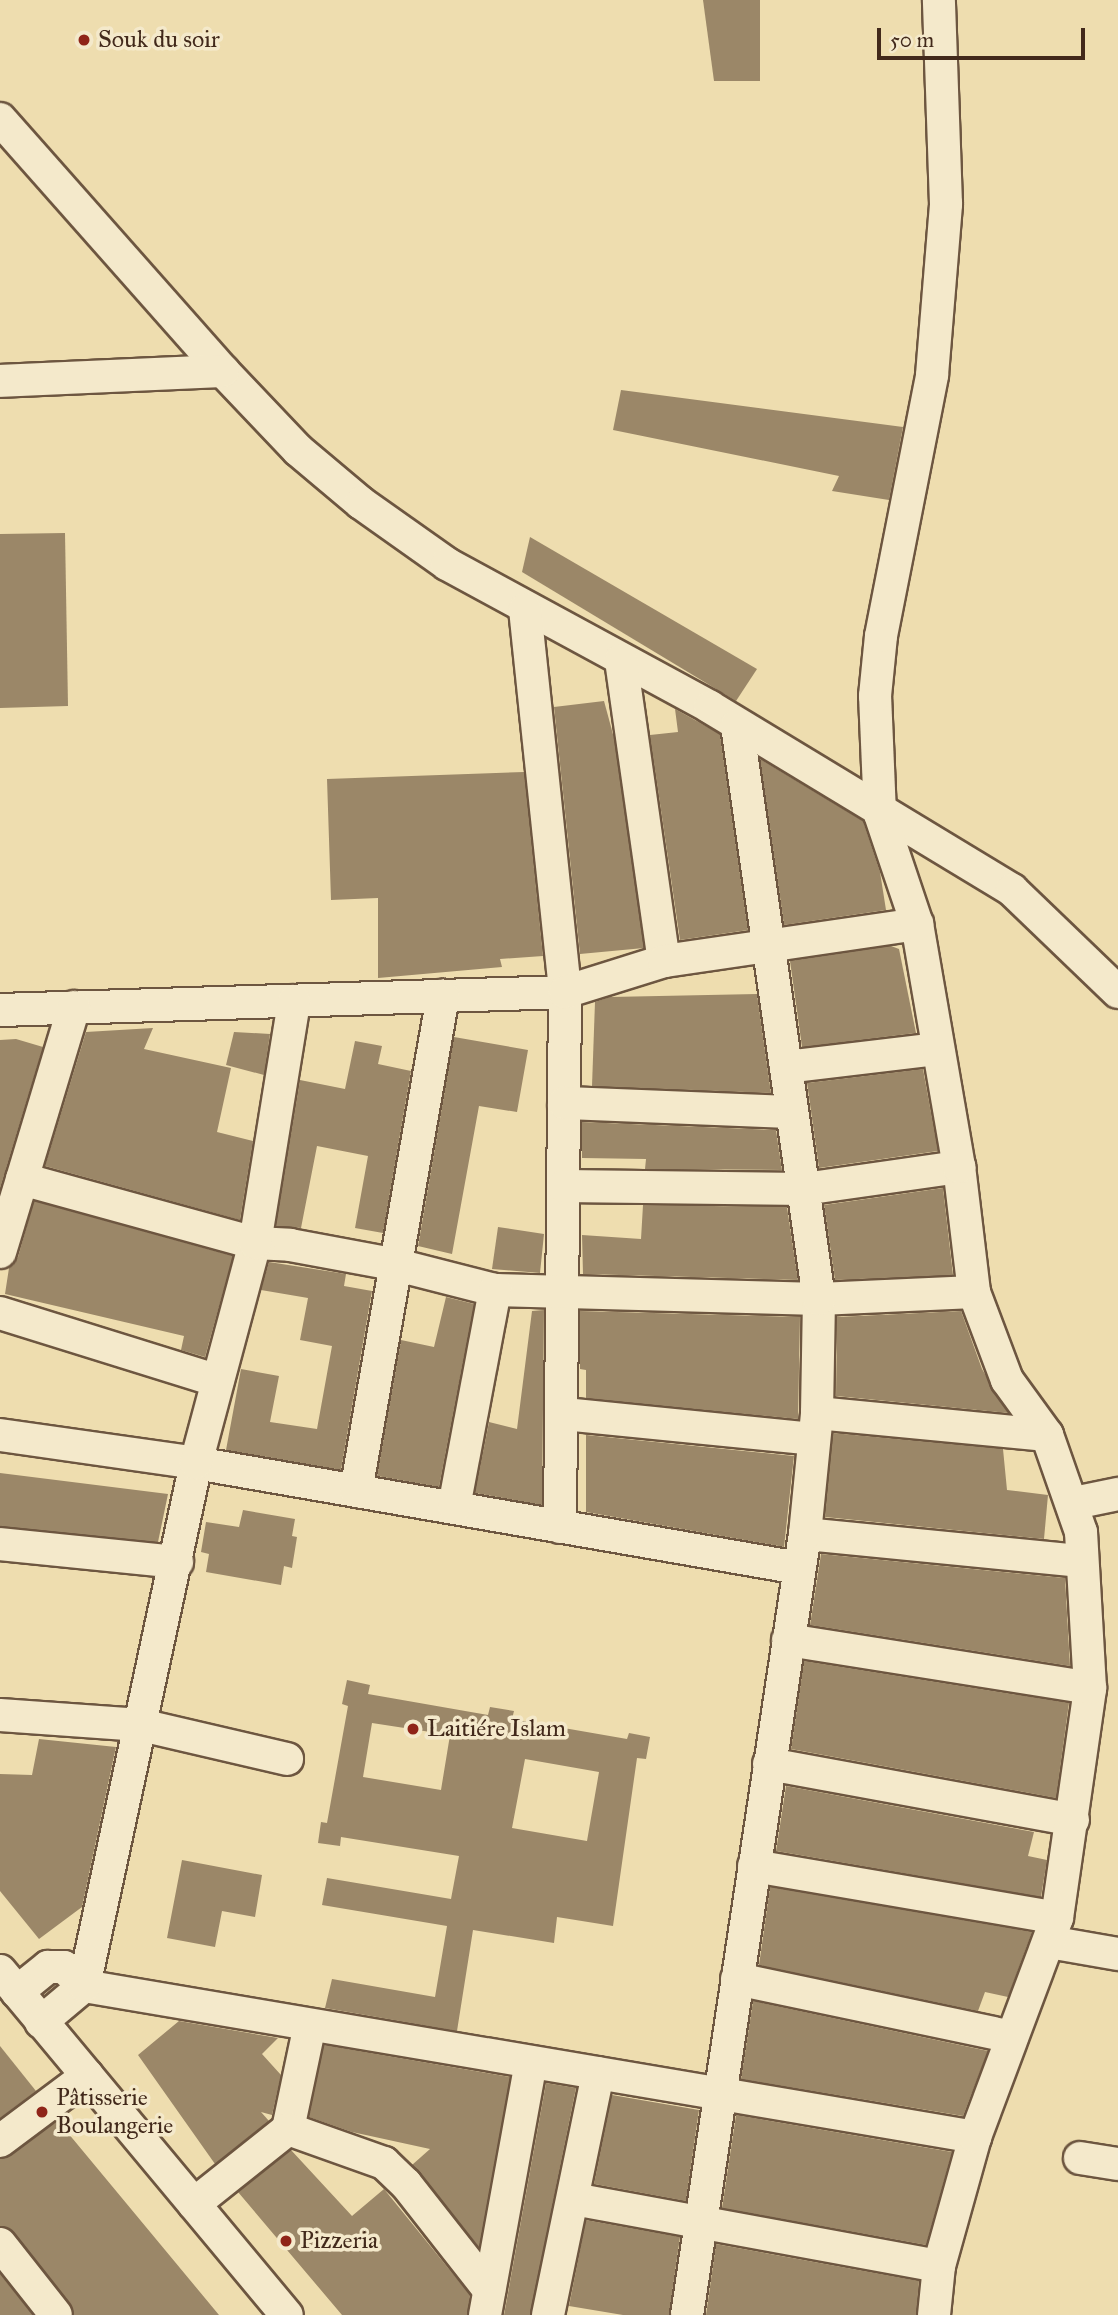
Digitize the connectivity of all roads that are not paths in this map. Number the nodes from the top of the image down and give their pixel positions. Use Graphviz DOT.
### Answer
graph roads {
  1 [pos="939,0"];
  2 [pos="0,119"];
  3 [pos="223,371"];
  4 [pos="0,381"];
  5 [pos="525,609"];
  6 [pos="621,660"];
  7 [pos="737,725"];
  8 [pos="880,814"];
  9 [pos="917,924"];
  10 [pos="769,947"];
  11 [pos="664,961"];
  12 [pos="565,992"];
  13 [pos="1118,992"];
  14 [pos="443,996"];
  15 [pos="294,1001"];
  16 [pos="74,1007"];
  17 [pos="0,1010"];
  18 [pos="937,1049"];
  19 [pos="786,1067"];
  20 [pos="564,1103"];
  21 [pos="792,1112"];
  22 [pos="959,1167"];
  23 [pos="22,1179"];
  24 [pos="564,1186"];
  25 [pos="804,1189"];
  26 [pos="255,1243"];
  27 [pos="0,1252"];
  28 [pos="393,1264"];
  29 [pos="495,1290"];
  30 [pos="974,1292"];
  31 [pos="564,1294"];
  32 [pos="819,1300"];
  33 [pos="0,1313"];
  34 [pos="218,1381"];
  35 [pos="564,1414"];
  36 [pos="815,1426"];
  37 [pos="0,1435"];
  38 [pos="1047,1436"];
  39 [pos="196,1463"];
  40 [pos="356,1491"];
  41 [pos="1118,1494"];
  42 [pos="1074,1503"];
  43 [pos="454,1507"];
  44 [pos="560,1527"];
  45 [pos="804,1534"];
  46 [pos="0,1544"];
  47 [pos="1081,1561"];
  48 [pos="177,1562"];
  49 [pos="799,1568"];
  50 [pos="788,1640"];
  51 [pos="1090,1688"];
  52 [pos="0,1716"];
  53 [pos="141,1725"];
  54 [pos="287,1759"];
  55 [pos="769,1764"];
  56 [pos="1073,1820"];
  57 [pos="754,1866"];
  58 [pos="1053,1930"];
  59 [pos="1118,1954"];
  60 [pos="737,1979"];
  61 [pos="9,1981"];
  62 [pos="84,1986"];
  63 [pos="41,2021"];
  64 [pos="310,2025"];
  65 [pos="1012,2037"];
  66 [pos="531,2062"];
  67 [pos="598,2073"];
  68 [pos="87,2076"];
  69 [pos="719,2094"];
  70 [pos="288,2129"];
  71 [pos="975,2137"];
  72 [pos="0,2141"];
  73 [pos="1080,2158"];
  74 [pos="1118,2164"];
  75 [pos="573,2199"];
  76 [pos="194,2204"];
  77 [pos="702,2220"];
  78 [pos="0,2244"];
  79 [pos="939,2266"];
  80 [pos="487,2303"];
  81 [pos="558,2313"];
  82 [pos="56,2315"];
  83 [pos="287,2315"];
  84 [pos="687,2315"];
  85 [pos="934,2315"];
  1 -- 8 [label="street"];
  2 -- 3 [label="street"];
  3 -- 4 [label="street"];
  3 -- 5 [label="street"];
  5 -- 6 [label="street"];
  5 -- 12 [label="street"];
  6 -- 7 [label="street"];
  6 -- 11 [label="street"];
  7 -- 8 [label="street"];
  7 -- 10 [label="street"];
  8 -- 9 [label="street"];
  8 -- 13 [label="street"];
  9 -- 10 [label="street"];
  9 -- 18 [label="street"];
  10 -- 11 [label="street"];
  10 -- 19 [label="street"];
  11 -- 12 [label="street"];
  12 -- 14 [label="street"];
  12 -- 20 [label="street"];
  14 -- 15 [label="street"];
  14 -- 28 [label="street"];
  15 -- 16 [label="street"];
  15 -- 26 [label="street"];
  16 -- 17 [label="street"];
  16 -- 23 [label="street"];
  18 -- 19 [label="street"];
  18 -- 22 [label="street"];
  19 -- 21 [label="street"];
  20 -- 21 [label="street"];
  20 -- 24 [label="street"];
  21 -- 25 [label="street"];
  22 -- 25 [label="street"];
  22 -- 30 [label="street"];
  23 -- 26 [label="street"];
  23 -- 27 [label="street"];
  24 -- 25 [label="street"];
  24 -- 31 [label="street"];
  25 -- 32 [label="street"];
  26 -- 28 [label="street"];
  26 -- 34 [label="street"];
  28 -- 29 [label="street"];
  28 -- 40 [label="street"];
  29 -- 31 [label="street"];
  29 -- 43 [label="street"];
  30 -- 32 [label="street"];
  30 -- 38 [label="street"];
  31 -- 32 [label="street"];
  31 -- 35 [label="street"];
  32 -- 36 [label="street"];
  33 -- 34 [label="street"];
  34 -- 39 [label="street"];
  35 -- 36 [label="street"];
  35 -- 44 [label="street"];
  36 -- 38 [label="street"];
  36 -- 45 [label="street"];
  37 -- 39 [label="street"];
  38 -- 42 [label="street"];
  39 -- 40 [label="street"];
  39 -- 48 [label="street"];
  40 -- 43 [label="street"];
  41 -- 42 [label="street"];
  42 -- 47 [label="street"];
  43 -- 44 [label="street"];
  44 -- 49 [label="street"];
  45 -- 47 [label="street"];
  45 -- 49 [label="street"];
  46 -- 48 [label="street"];
  47 -- 51 [label="street"];
  48 -- 53 [label="street"];
  49 -- 50 [label="street"];
  50 -- 51 [label="street"];
  50 -- 55 [label="street"];
  51 -- 56 [label="street"];
  52 -- 53 [label="street"];
  53 -- 54 [label="street"];
  53 -- 62 [label="street"];
  55 -- 56 [label="street"];
  55 -- 57 [label="street"];
  56 -- 58 [label="street"];
  57 -- 58 [label="street"];
  57 -- 60 [label="street"];
  58 -- 59 [label="street"];
  58 -- 65 [label="street"];
  60 -- 65 [label="street"];
  60 -- 69 [label="street"];
  61 -- 62 [label="street"];
  61 -- 63 [label="street"];
  62 -- 63 [label="street"];
  62 -- 64 [label="street"];
  63 -- 68 [label="street"];
  64 -- 66 [label="street"];
  64 -- 70 [label="street"];
  65 -- 71 [label="street"];
  66 -- 67 [label="street"];
  66 -- 80 [label="street"];
  67 -- 69 [label="street"];
  67 -- 75 [label="street"];
  68 -- 72 [label="street"];
  68 -- 76 [label="street"];
  69 -- 71 [label="street"];
  69 -- 77 [label="street"];
  70 -- 76 [label="street"];
  70 -- 80 [label="street"];
  71 -- 79 [label="street"];
  73 -- 74 [label="street"];
  75 -- 77 [label="street"];
  75 -- 81 [label="street"];
  76 -- 83 [label="street"];
  77 -- 79 [label="street"];
  77 -- 84 [label="street"];
  78 -- 82 [label="street"];
  79 -- 85 [label="street"];
}
